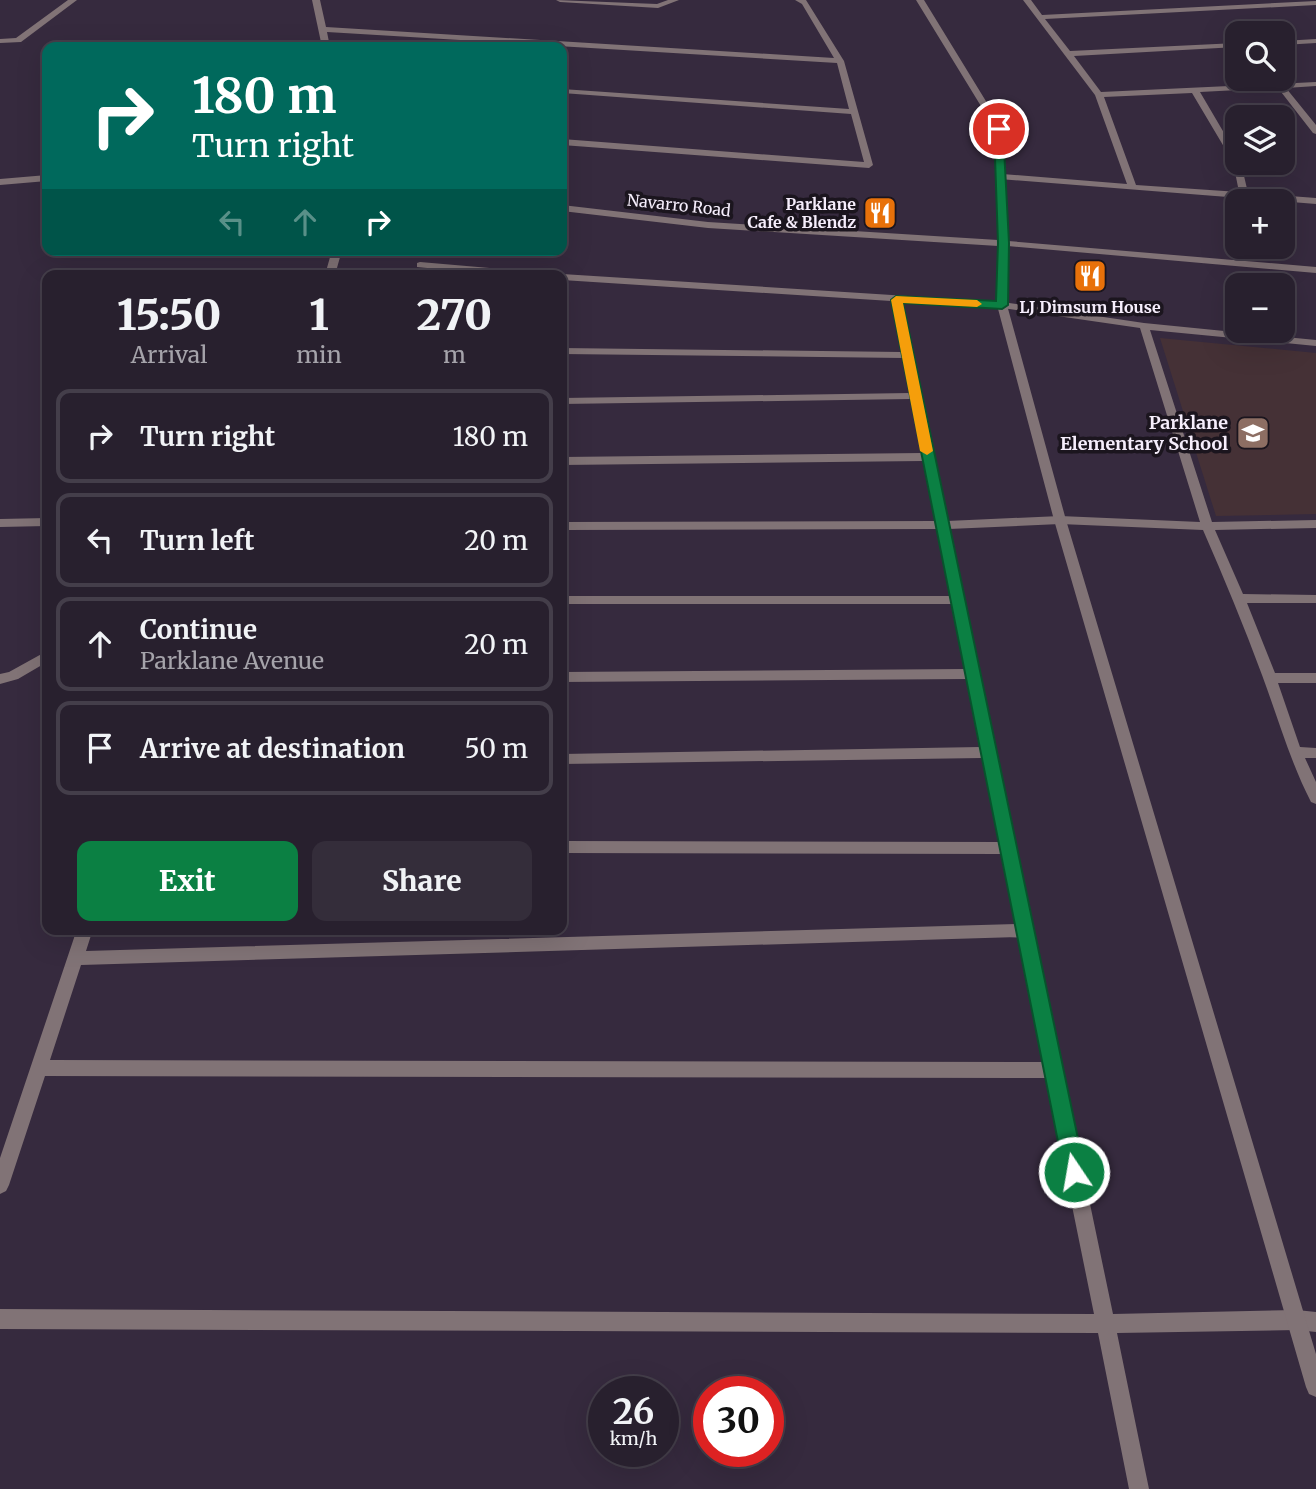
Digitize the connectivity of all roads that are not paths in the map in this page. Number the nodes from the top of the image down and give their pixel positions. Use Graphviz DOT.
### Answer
graph roads {
  1 [pos="73,0"];
  2 [pos="316,0"];
  3 [pos="560,0"];
  4 [pos="675,0"];
  5 [pos="799,0"];
  6 [pos="920,0"];
  7 [pos="1027,0"];
  8 [pos="1316,3"];
  9 [pos="1043,17"];
  10 [pos="323,29"];
  11 [pos="0,41"];
  12 [pos="1316,41"];
  13 [pos="325,42"];
  14 [pos="533,42"];
  15 [pos="1295,42"];
  16 [pos="567,44"];
  17 [pos="1225,46"];
  18 [pos="1068,54"];
  19 [pos="840,61"];
  20 [pos="1316,84"];
  21 [pos="1295,85"];
  22 [pos="1225,89"];
  23 [pos="1194,90"];
  24 [pos="567,91"];
  25 [pos="1284,91"];
  26 [pos="1099,95"];
  27 [pos="856,112"];
  28 [pos="1316,131"];
  29 [pos="567,142"];
  30 [pos="1225,142"];
  31 [pos="1002,177"];
  32 [pos="42,178"];
  33 [pos="0,182"];
  34 [pos="1132,186"];
  35 [pos="1225,193"];
  36 [pos="1295,199"];
  37 [pos="1316,201"];
  38 [pos="567,209"];
  39 [pos="1003,243"];
  40 [pos="420,265"];
  41 [pos="478,270"];
  42 [pos="1316,270"];
  43 [pos="567,276"];
  44 [pos="896,300"];
  45 [pos="1002,305"];
  46 [pos="1144,326"];
  47 [pos="1316,343"];
  48 [pos="567,351"];
  49 [pos="907,355"];
  50 [pos="916,397"];
  51 [pos="567,401"];
  52 [pos="928,457"];
  53 [pos="567,461"];
  54 [pos="1059,520"];
  55 [pos="42,522"];
  56 [pos="0,523"];
  57 [pos="1316,524"];
  58 [pos="942,525"];
  59 [pos="567,526"];
  60 [pos="1207,526"];
  61 [pos="1239,598"];
  62 [pos="567,600"];
  63 [pos="958,600"];
  64 [pos="1316,600"];
  65 [pos="42,659"];
  66 [pos="972,674"];
  67 [pos="567,677"];
  68 [pos="1270,678"];
  69 [pos="1316,678"];
  70 [pos="0,679"];
  71 [pos="989,752"];
  72 [pos="1295,752"];
  73 [pos="1316,753"];
  74 [pos="567,759"];
  75 [pos="1316,798"];
  76 [pos="567,847"];
  77 [pos="1008,848"];
  78 [pos="1026,930"];
  79 [pos="83,935"];
  80 [pos="75,958"];
  81 [pos="40,1068"];
  82 [pos="1054,1070"];
  83 [pos="0,1185"];
  84 [pos="0,1319"];
  85 [pos="1306,1321"];
  86 [pos="1106,1324"];
  87 [pos="1316,1387"];
  88 [pos="1139,1489"];
  1 -- 11 [label="street"];
  2 -- 10 [label="street"];
  3 -- 4 [label="street"];
  5 -- 19 [label="street"];
  6 -- 31 [label="street"];
  7 -- 9 [label="street"];
  8 -- 9 [label="street"];
  9 -- 18 [label="street"];
  10 -- 13 [label="street"];
  10 -- 14 [label="street"];
  12 -- 15 [label="street"];
  16 -- 19 [label="street"];
  17 -- 18 [label="street"];
  18 -- 26 [label="street"];
  19 -- 27 [label="street"];
  20 -- 21 [label="street"];
  22 -- 23 [label="street"];
  23 -- 26 [label="street"];
  23 -- 30 [label="street"];
  24 -- 27 [label="street"];
  25 -- 28 [label="street"];
  26 -- 34 [label="street"];
  27 -- 29 [label="street"];
  31 -- 34 [label="street"];
  31 -- 39 [label="street"];
  32 -- 33 [label="street"];
  34 -- 35 [label="street"];
  36 -- 37 [label="street"];
  38 -- 39 [label="street, Navarro Road"];
  39 -- 42 [label="street, Navarro Road"];
  39 -- 45 [label="street"];
  40 -- 41 [label="street"];
  43 -- 44 [label="street"];
  44 -- 45 [label="street"];
  44 -- 49 [label="street"];
  45 -- 46 [label="street"];
  45 -- 54 [label="street"];
  46 -- 47 [label="street"];
  46 -- 60 [label="street"];
  48 -- 49 [label="street"];
  49 -- 50 [label="street"];
  50 -- 51 [label="street"];
  50 -- 52 [label="street"];
  52 -- 53 [label="street"];
  52 -- 58 [label="street"];
  54 -- 58 [label="street"];
  54 -- 60 [label="street"];
  54 -- 85 [label="street"];
  55 -- 56 [label="street"];
  57 -- 60 [label="street"];
  58 -- 59 [label="street"];
  58 -- 63 [label="street"];
  60 -- 61 [label="street"];
  61 -- 64 [label="street"];
  61 -- 68 [label="street"];
  62 -- 63 [label="street"];
  63 -- 66 [label="street"];
  65 -- 70 [label="street"];
  66 -- 67 [label="street"];
  66 -- 71 [label="street"];
  68 -- 69 [label="street"];
  68 -- 72 [label="street"];
  71 -- 74 [label="street"];
  71 -- 77 [label="street"];
  72 -- 73 [label="street"];
  72 -- 75 [label="street"];
  76 -- 77 [label="street"];
  77 -- 78 [label="street"];
  78 -- 80 [label="street"];
  78 -- 82 [label="street"];
  79 -- 80 [label="street"];
  80 -- 81 [label="street"];
  81 -- 82 [label="street"];
  81 -- 83 [label="street"];
  82 -- 86 [label="street"];
  84 -- 86 [label="street"];
  85 -- 86 [label="street"];
  85 -- 87 [label="street"];
  86 -- 88 [label="street"];
}
